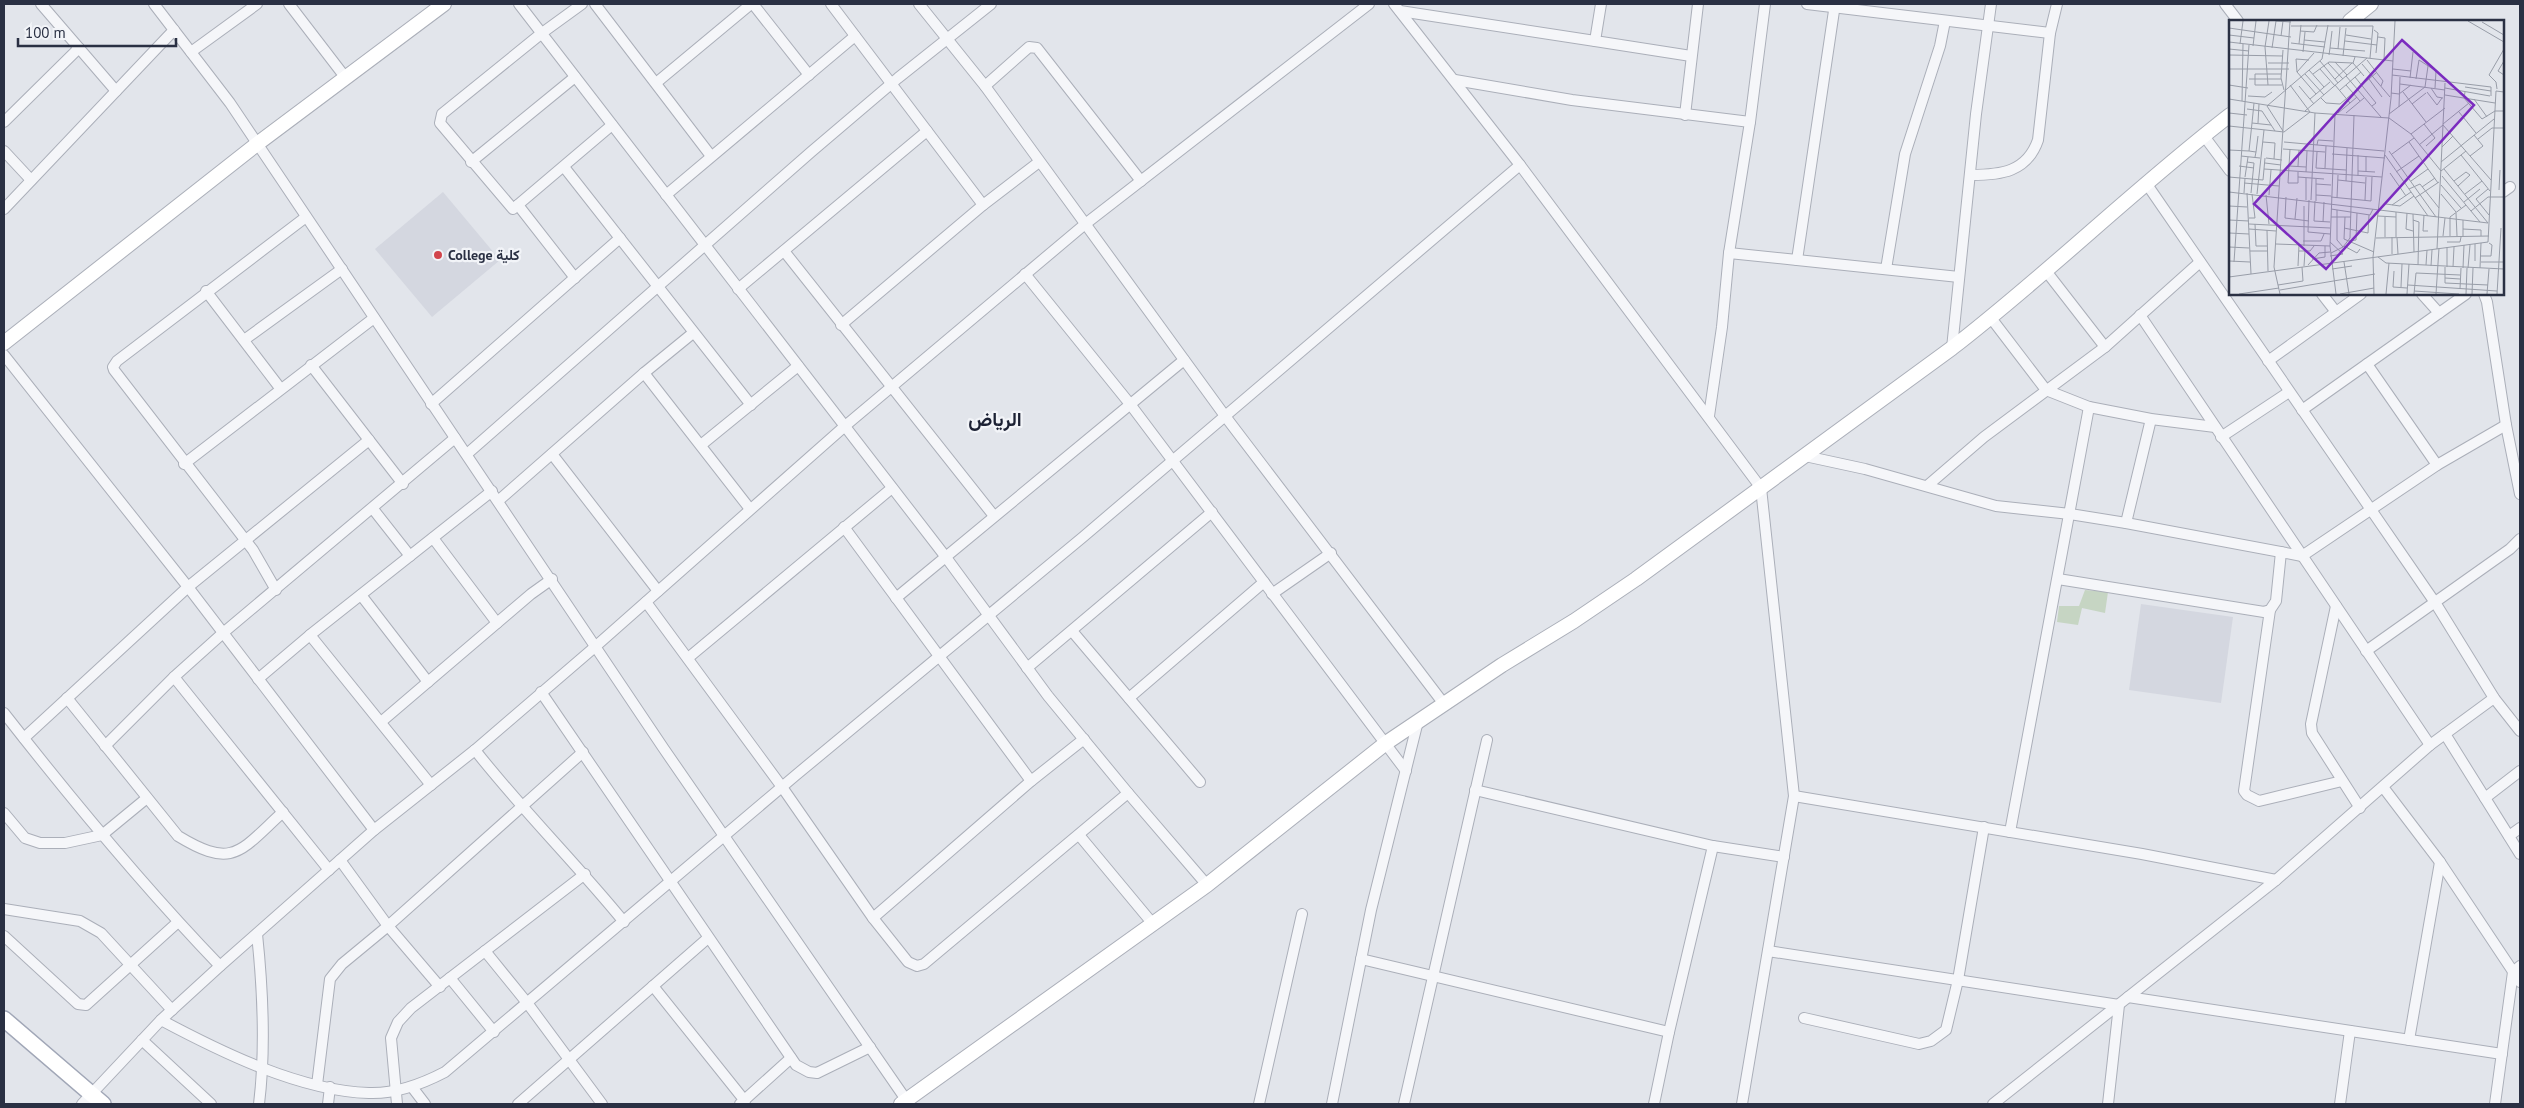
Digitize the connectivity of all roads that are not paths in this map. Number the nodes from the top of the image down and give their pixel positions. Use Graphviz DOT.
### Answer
graph roads {
  1 [pos="41,4"];
  2 [pos="155,4"];
  3 [pos="257,4"];
  4 [pos="289,4"];
  5 [pos="444,4"];
  6 [pos="519,4"];
  7 [pos="582,4"];
  8 [pos="595,4"];
  9 [pos="752,4"];
  10 [pos="831,4"];
  11 [pos="919,4"];
  12 [pos="991,4"];
  13 [pos="1369,4"];
  14 [pos="1601,4"];
  15 [pos="1698,4"];
  16 [pos="1765,4"];
  17 [pos="1807,4"];
  18 [pos="1991,4"];
  19 [pos="2058,4"];
  20 [pos="2225,4"];
  21 [pos="2371,4"];
  22 [pos="1835,5"];
  23 [pos="1397,8"];
  24 [pos="2237,20"];
  25 [pos="2351,20"];
  26 [pos="1945,21"];
  27 [pos="1988,26"];
  28 [pos="174,30"];
  29 [pos="542,33"];
  30 [pos="2050,34"];
  31 [pos="855,36"];
  32 [pos="946,40"];
  33 [pos="1595,41"];
  34 [pos="79,48"];
  35 [pos="191,52"];
  36 [pos="1691,56"];
  37 [pos="808,75"];
  38 [pos="345,77"];
  39 [pos="576,77"];
  40 [pos="1455,80"];
  41 [pos="656,83"];
  42 [pos="891,83"];
  43 [pos="984,86"];
  44 [pos="116,91"];
  45 [pos="1685,115"];
  46 [pos="2229,116"];
  47 [pos="4,122"];
  48 [pos="1750,122"];
  49 [pos="612,125"];
  50 [pos="927,131"];
  51 [pos="2204,136"];
  52 [pos="257,144"];
  53 [pos="4,151"];
  54 [pos="711,156"];
  55 [pos="471,162"];
  56 [pos="1039,162"];
  57 [pos="1520,165"];
  58 [pos="564,167"];
  59 [pos="2229,170"];
  60 [pos="1971,175"];
  61 [pos="31,180"];
  62 [pos="1141,181"];
  63 [pos="2146,183"];
  64 [pos="666,195"];
  65 [pos="983,204"];
  66 [pos="518,205"];
  67 [pos="4,209"];
  68 [pos="306,217"];
  69 [pos="1084,225"];
  70 [pos="620,238"];
  71 [pos="704,244"];
  72 [pos="784,251"];
  73 [pos="1729,253"];
  74 [pos="1797,260"];
  75 [pos="2200,262"];
  76 [pos="342,269"];
  77 [pos="1886,270"];
  78 [pos="2046,271"];
  79 [pos="1025,274"];
  80 [pos="575,278"];
  81 [pos="1959,278"];
  82 [pos="656,286"];
  83 [pos="738,289"];
  84 [pos="206,291"];
  85 [pos="2323,295"];
  86 [pos="2360,295"];
  87 [pos="2423,295"];
  88 [pos="2465,295"];
  89 [pos="2484,295"];
  90 [pos="2336,312"];
  91 [pos="2439,313"];
  92 [pos="2140,315"];
  93 [pos="374,318"];
  94 [pos="1991,318"];
  95 [pos="841,324"];
  96 [pos="693,333"];
  97 [pos="244,340"];
  98 [pos="4,343"];
  99 [pos="2106,347"];
  100 [pos="1952,348"];
  101 [pos="4,355"];
  102 [pos="1184,360"];
  103 [pos="2268,361"];
  104 [pos="2367,364"];
  105 [pos="311,365"];
  106 [pos="798,366"];
  107 [pos="644,373"];
  108 [pos="891,387"];
  109 [pos="280,388"];
  110 [pos="2046,390"];
  111 [pos="2289,392"];
  112 [pos="431,404"];
  113 [pos="1130,404"];
  114 [pos="750,405"];
  115 [pos="2089,407"];
  116 [pos="2302,410"];
  117 [pos="1226,416"];
  118 [pos="1709,416"];
  119 [pos="2151,419"];
  120 [pos="2506,425"];
  121 [pos="845,426"];
  122 [pos="2214,427"];
  123 [pos="2221,437"];
  124 [pos="456,438"];
  125 [pos="369,440"];
  126 [pos="700,445"];
  127 [pos="467,454"];
  128 [pos="552,454"];
  129 [pos="1805,456"];
  130 [pos="1172,460"];
  131 [pos="184,464"];
  132 [pos="2437,465"];
  133 [pos="403,484"];
  134 [pos="1927,486"];
  135 [pos="892,488"];
  136 [pos="1761,488"];
  137 [pos="492,491"];
  138 [pos="2520,494"];
  139 [pos="498,501"];
  140 [pos="2370,508"];
  141 [pos="373,509"];
  142 [pos="750,509"];
  143 [pos="1212,512"];
  144 [pos="2070,514"];
  145 [pos="994,516"];
  146 [pos="2126,523"];
  147 [pos="844,527"];
  148 [pos="433,538"];
  149 [pos="245,539"];
  150 [pos="2520,539"];
  151 [pos="2281,552"];
  152 [pos="1331,553"];
  153 [pos="410,556"];
  154 [pos="945,556"];
  155 [pos="2302,556"];
  156 [pos="552,579"];
  157 [pos="2058,579"];
  158 [pos="1264,582"];
  159 [pos="188,587"];
  160 [pos="276,590"];
  161 [pos="658,591"];
  162 [pos="1272,594"];
  163 [pos="361,595"];
  164 [pos="896,598"];
  165 [pos="646,602"];
  166 [pos="2436,604"];
  167 [pos="2336,606"];
  168 [pos="2270,610"];
  169 [pos="988,616"];
  170 [pos="497,623"];
  171 [pos="1072,631"];
  172 [pos="223,633"];
  173 [pos="310,635"];
  174 [pos="596,646"];
  175 [pos="2366,651"];
  176 [pos="688,658"];
  177 [pos="939,658"];
  178 [pos="1027,668"];
  179 [pos="174,677"];
  180 [pos="258,679"];
  181 [pos="428,682"];
  182 [pos="541,692"];
  183 [pos="67,698"];
  184 [pos="1129,698"];
  185 [pos="2494,698"];
  186 [pos="1444,704"];
  187 [pos="4,712"];
  188 [pos="1418,721"];
  189 [pos="381,722"];
  190 [pos="2520,731"];
  191 [pos="2445,734"];
  192 [pos="24,738"];
  193 [pos="1084,739"];
  194 [pos="1486,740"];
  195 [pos="1386,743"];
  196 [pos="2430,745"];
  197 [pos="104,746"];
  198 [pos="475,750"];
  199 [pos="583,752"];
  200 [pos="1406,771"];
  201 [pos="2520,771"];
  202 [pos="2342,780"];
  203 [pos="1031,781"];
  204 [pos="1200,782"];
  205 [pos="431,785"];
  206 [pos="782,787"];
  207 [pos="2383,787"];
  208 [pos="1475,790"];
  209 [pos="1128,793"];
  210 [pos="1794,796"];
  211 [pos="147,798"];
  212 [pos="2485,798"];
  213 [pos="523,806"];
  214 [pos="2360,808"];
  215 [pos="283,812"];
  216 [pos="4,813"];
  217 [pos="1984,827"];
  218 [pos="2520,828"];
  219 [pos="374,830"];
  220 [pos="2010,832"];
  221 [pos="102,835"];
  222 [pos="726,835"];
  223 [pos="1079,835"];
  224 [pos="2509,836"];
  225 [pos="1713,846"];
  226 [pos="2520,854"];
  227 [pos="1784,857"];
  228 [pos="340,860"];
  229 [pos="2440,862"];
  230 [pos="329,870"];
  231 [pos="585,874"];
  232 [pos="2276,880"];
  233 [pos="670,882"];
  234 [pos="1207,885"];
  235 [pos="4,910"];
  236 [pos="1302,914"];
  237 [pos="873,918"];
  238 [pos="178,922"];
  239 [pos="624,922"];
  240 [pos="1153,924"];
  241 [pos="388,926"];
  242 [pos="257,934"];
  243 [pos="4,936"];
  244 [pos="708,938"];
  245 [pos="485,951"];
  246 [pos="1768,951"];
  247 [pos="1361,959"];
  248 [pos="130,964"];
  249 [pos="220,966"];
  250 [pos="2517,969"];
  251 [pos="1433,976"];
  252 [pos="450,978"];
  253 [pos="1958,980"];
  254 [pos="2520,982"];
  255 [pos="653,986"];
  256 [pos="440,987"];
  257 [pos="2128,997"];
  258 [pos="528,1004"];
  259 [pos="2119,1005"];
  260 [pos="172,1010"];
  261 [pos="1804,1018"];
  262 [pos="4,1019"];
  263 [pos="161,1020"];
  264 [pos="2350,1031"];
  265 [pos="494,1032"];
  266 [pos="1669,1032"];
  267 [pos="142,1040"];
  268 [pos="2409,1040"];
  269 [pos="870,1047"];
  270 [pos="2502,1054"];
  271 [pos="791,1058"];
  272 [pos="569,1060"];
  273 [pos="263,1068"];
  274 [pos="317,1085"];
  275 [pos="330,1087"];
  276 [pos="412,1087"];
  277 [pos="396,1091"];
  278 [pos="87,1099"];
  279 [pos="742,1103"];
  280 [pos="905,1103"];
  281 [pos="104,1104"];
  282 [pos="211,1104"];
  283 [pos="259,1104"];
  284 [pos="328,1104"];
  285 [pos="398,1104"];
  286 [pos="425,1104"];
  287 [pos="518,1104"];
  288 [pos="602,1104"];
  289 [pos="1259,1104"];
  290 [pos="1332,1104"];
  291 [pos="1404,1104"];
  292 [pos="1654,1104"];
  293 [pos="1742,1104"];
  294 [pos="1993,1104"];
  295 [pos="2108,1104"];
  296 [pos="2340,1104"];
  297 [pos="2495,1104"];
  1 -- 34 [label="street"];
  2 -- 28 [label="street"];
  3 -- 35 [label="street"];
  4 -- 38 [label="street"];
  5 -- 38 [label="street"];
  6 -- 29 [label="street"];
  7 -- 29 [label="street"];
  8 -- 41 [label="street"];
  9 -- 37 [label="street"];
  9 -- 41 [label="street"];
  10 -- 31 [label="street"];
  11 -- 32 [label="street"];
  12 -- 32 [label="street"];
  13 -- 62 [label="street"];
  14 -- 33 [label="street"];
  15 -- 36 [label="street"];
  16 -- 48 [label="street"];
  17 -- 22 [label="street"];
  18 -- 27 [label="street"];
  19 -- 30 [label="street"];
  20 -- 24 [label="street"];
  21 -- 25 [label="street"];
  22 -- 26 [label="street"];
  22 -- 74 [label="street"];
  23 -- 33 [label="street"];
  23 -- 40 [label="street"];
  26 -- 27 [label="street"];
  26 -- 77 [label="street"];
  27 -- 30 [label="street"];
  27 -- 60 [label="street"];
  28 -- 35 [label="street"];
  28 -- 44 [label="street"];
  29 -- 39 [label="street"];
  29 -- 55 [label="street"];
  30 -- 60 [label="street"];
  31 -- 37 [label="street"];
  31 -- 42 [label="street"];
  32 -- 42 [label="street"];
  32 -- 43 [label="street"];
  33 -- 36 [label="street"];
  34 -- 44 [label="street"];
  34 -- 47 [label="street"];
  35 -- 52 [label="street"];
  36 -- 45 [label="street"];
  37 -- 54 [label="street"];
  38 -- 52 [label="street"];
  39 -- 49 [label="street"];
  39 -- 55 [label="street"];
  40 -- 45 [label="street"];
  40 -- 57 [label="street"];
  41 -- 54 [label="street"];
  42 -- 50 [label="street"];
  42 -- 71 [label="street"];
  43 -- 56 [label="street"];
  43 -- 62 [label="street"];
  44 -- 61 [label="street"];
  45 -- 48 [label="street"];
  46 -- 51 [label="street"];
  48 -- 73 [label="street"];
  49 -- 58 [label="street"];
  49 -- 64 [label="street"];
  50 -- 65 [label="street"];
  50 -- 72 [label="street"];
  51 -- 59 [label="street"];
  51 -- 63 [label="street"];
  52 -- 68 [label="street"];
  52 -- 98 [label="street"];
  53 -- 61 [label="street"];
  54 -- 64 [label="street"];
  55 -- 66 [label="street"];
  56 -- 65 [label="street"];
  56 -- 69 [label="street"];
  57 -- 117 [label="street"];
  57 -- 118 [label="street"];
  58 -- 66 [label="street"];
  58 -- 70 [label="street"];
  60 -- 81 [label="street"];
  61 -- 67 [label="street"];
  62 -- 69 [label="street"];
  63 -- 75 [label="street"];
  63 -- 78 [label="street"];
  64 -- 71 [label="street"];
  65 -- 95 [label="street"];
  66 -- 80 [label="street"];
  68 -- 76 [label="street"];
  68 -- 84 [label="street"];
  69 -- 79 [label="street"];
  69 -- 102 [label="street"];
  70 -- 80 [label="street"];
  70 -- 82 [label="street"];
  71 -- 82 [label="street"];
  71 -- 83 [label="street"];
  72 -- 83 [label="street"];
  72 -- 95 [label="street"];
  73 -- 74 [label="street"];
  73 -- 118 [label="street"];
  74 -- 77 [label="street"];
  75 -- 92 [label="street"];
  75 -- 103 [label="street"];
  76 -- 93 [label="street"];
  76 -- 97 [label="street"];
  77 -- 81 [label="street"];
  78 -- 94 [label="street"];
  78 -- 99 [label="street"];
  79 -- 108 [label="street"];
  79 -- 113 [label="street"];
  80 -- 112 [label="street"];
  81 -- 100 [label="street"];
  82 -- 96 [label="street"];
  82 -- 127 [label="street"];
  83 -- 106 [label="street"];
  84 -- 97 [label="street"];
  84 -- 131 [label="street"];
  85 -- 90 [label="street"];
  86 -- 90 [label="street"];
  87 -- 91 [label="street"];
  88 -- 91 [label="street"];
  89 -- 120 [label="street"];
  90 -- 103 [label="street"];
  91 -- 104 [label="street"];
  92 -- 99 [label="street"];
  92 -- 122 [label="street"];
  93 -- 105 [label="street"];
  93 -- 112 [label="street"];
  94 -- 100 [label="street"];
  94 -- 110 [label="street"];
  95 -- 108 [label="street"];
  96 -- 107 [label="street"];
  96 -- 114 [label="street"];
  97 -- 109 [label="street"];
  99 -- 110 [label="street"];
  100 -- 129 [label="street"];
  101 -- 159 [label="street"];
  102 -- 113 [label="street"];
  102 -- 117 [label="street"];
  103 -- 111 [label="street"];
  104 -- 116 [label="street"];
  104 -- 132 [label="street"];
  105 -- 109 [label="street"];
  105 -- 125 [label="street"];
  106 -- 114 [label="street"];
  106 -- 121 [label="street"];
  107 -- 126 [label="street"];
  107 -- 128 [label="street"];
  108 -- 121 [label="street"];
  108 -- 145 [label="street"];
  109 -- 131 [label="street"];
  110 -- 115 [label="street"];
  110 -- 134 [label="street"];
  111 -- 116 [label="street"];
  111 -- 123 [label="street"];
  112 -- 124 [label="street"];
  113 -- 130 [label="street"];
  113 -- 145 [label="street"];
  114 -- 126 [label="street"];
  115 -- 119 [label="street"];
  115 -- 144 [label="street"];
  116 -- 140 [label="street"];
  117 -- 130 [label="street"];
  117 -- 152 [label="street"];
  118 -- 136 [label="street"];
  119 -- 122 [label="street"];
  119 -- 146 [label="street"];
  120 -- 132 [label="street"];
  120 -- 138 [label="street"];
  121 -- 135 [label="street"];
  121 -- 142 [label="street"];
  122 -- 123 [label="street"];
  123 -- 155 [label="street"];
  124 -- 127 [label="street"];
  124 -- 133 [label="street"];
  125 -- 133 [label="street"];
  125 -- 149 [label="street"];
  126 -- 142 [label="street"];
  127 -- 137 [label="street"];
  128 -- 139 [label="street"];
  128 -- 161 [label="street"];
  129 -- 134 [label="street"];
  129 -- 136 [label="street"];
  130 -- 143 [label="street"];
  130 -- 169 [label="street"];
  131 -- 149 [label="street"];
  132 -- 140 [label="street"];
  133 -- 141 [label="street"];
  134 -- 144 [label="street"];
  135 -- 147 [label="street"];
  135 -- 154 [label="street"];
  136 -- 186 [label="street"];
  136 -- 210 [label="street"];
  137 -- 139 [label="street"];
  137 -- 148 [label="street"];
  139 -- 156 [label="street"];
  140 -- 155 [label="street"];
  140 -- 166 [label="street"];
  141 -- 153 [label="street"];
  141 -- 160 [label="street"];
  142 -- 161 [label="street"];
  143 -- 158 [label="street"];
  143 -- 171 [label="street"];
  144 -- 146 [label="street"];
  144 -- 157 [label="street"];
  145 -- 154 [label="street"];
  146 -- 151 [label="street"];
  147 -- 164 [label="street"];
  147 -- 176 [label="street"];
  148 -- 153 [label="street"];
  148 -- 170 [label="street"];
  149 -- 159 [label="street"];
  149 -- 160 [label="street"];
  150 -- 166 [label="street"];
  151 -- 155 [label="street"];
  151 -- 168 [label="street"];
  152 -- 162 [label="street"];
  152 -- 186 [label="street"];
  153 -- 163 [label="street"];
  154 -- 164 [label="street"];
  154 -- 169 [label="street"];
  155 -- 167 [label="street"];
  156 -- 170 [label="street"];
  156 -- 174 [label="street"];
  157 -- 168 [label="street"];
  157 -- 220 [label="street"];
  158 -- 162 [label="street"];
  158 -- 184 [label="street"];
  159 -- 172 [label="street"];
  159 -- 183 [label="street"];
  160 -- 172 [label="street"];
  161 -- 165 [label="street"];
  162 -- 195 [label="street"];
  163 -- 173 [label="street"];
  163 -- 181 [label="street"];
  164 -- 177 [label="street"];
  165 -- 174 [label="street"];
  165 -- 176 [label="street"];
  166 -- 175 [label="street"];
  166 -- 185 [label="street"];
  167 -- 175 [label="street"];
  167 -- 202 [label="street"];
  168 -- 202 [label="street"];
  169 -- 177 [label="street"];
  169 -- 178 [label="street"];
  170 -- 181 [label="street"];
  171 -- 178 [label="street"];
  171 -- 184 [label="street"];
  172 -- 179 [label="street"];
  172 -- 180 [label="street"];
  173 -- 180 [label="street"];
  173 -- 189 [label="street"];
  174 -- 182 [label="street"];
  174 -- 222 [label="street"];
  175 -- 196 [label="street"];
  176 -- 206 [label="street"];
  177 -- 203 [label="street"];
  177 -- 206 [label="street"];
  178 -- 193 [label="street"];
  179 -- 197 [label="street"];
  179 -- 215 [label="street"];
  180 -- 219 [label="street"];
  181 -- 189 [label="street"];
  182 -- 198 [label="street"];
  182 -- 199 [label="street"];
  183 -- 192 [label="street"];
  183 -- 197 [label="street"];
  184 -- 204 [label="street"];
  185 -- 190 [label="street"];
  185 -- 191 [label="street"];
  186 -- 188 [label="street"];
  187 -- 192 [label="street"];
  188 -- 195 [label="street"];
  188 -- 200 [label="street"];
  189 -- 205 [label="street"];
  191 -- 196 [label="street"];
  191 -- 212 [label="street"];
  192 -- 221 [label="street"];
  193 -- 203 [label="street"];
  193 -- 209 [label="street"];
  194 -- 208 [label="street"];
  195 -- 200 [label="street"];
  195 -- 234 [label="street"];
  196 -- 207 [label="street"];
  197 -- 211 [label="street"];
  198 -- 205 [label="street"];
  198 -- 213 [label="street"];
  199 -- 213 [label="street"];
  199 -- 233 [label="street"];
  200 -- 247 [label="street"];
  201 -- 212 [label="street"];
  202 -- 214 [label="street"];
  203 -- 237 [label="street"];
  205 -- 219 [label="street"];
  206 -- 222 [label="street"];
  206 -- 237 [label="street"];
  207 -- 214 [label="street"];
  207 -- 229 [label="street"];
  208 -- 225 [label="street"];
  208 -- 251 [label="street"];
  209 -- 223 [label="street"];
  209 -- 234 [label="street"];
  210 -- 217 [label="street"];
  210 -- 227 [label="street"];
  211 -- 215 [label="street"];
  211 -- 221 [label="street"];
  212 -- 224 [label="street"];
  213 -- 231 [label="street"];
  213 -- 241 [label="street"];
  214 -- 232 [label="street"];
  215 -- 230 [label="street"];
  216 -- 221 [label="street"];
  217 -- 220 [label="street"];
  217 -- 253 [label="street"];
  218 -- 224 [label="street"];
  219 -- 228 [label="street"];
  220 -- 232 [label="street"];
  221 -- 238 [label="street"];
  222 -- 233 [label="street"];
  222 -- 269 [label="street"];
  223 -- 237 [label="street"];
  223 -- 240 [label="street"];
  224 -- 226 [label="street"];
  225 -- 227 [label="street"];
  225 -- 266 [label="street"];
  227 -- 246 [label="street"];
  228 -- 230 [label="street"];
  228 -- 241 [label="street"];
  229 -- 250 [label="street"];
  229 -- 268 [label="street"];
  230 -- 242 [label="street"];
  231 -- 239 [label="street"];
  231 -- 245 [label="street"];
  232 -- 257 [label="street"];
  233 -- 239 [label="street"];
  233 -- 244 [label="street"];
  234 -- 240 [label="street"];
  235 -- 248 [label="street"];
  236 -- 289 [label="street"];
  238 -- 248 [label="street"];
  238 -- 249 [label="street"];
  239 -- 258 [label="street"];
  240 -- 280 [label="street"];
  241 -- 256 [label="street"];
  241 -- 274 [label="street"];
  242 -- 249 [label="street"];
  242 -- 273 [label="street"];
  243 -- 248 [label="street"];
  244 -- 255 [label="street"];
  244 -- 271 [label="street"];
  245 -- 252 [label="street"];
  245 -- 258 [label="street"];
  246 -- 253 [label="street"];
  246 -- 293 [label="street"];
  247 -- 251 [label="street"];
  247 -- 290 [label="street"];
  248 -- 260 [label="street"];
  249 -- 260 [label="street"];
  250 -- 254 [label="street"];
  250 -- 270 [label="street"];
  251 -- 266 [label="street"];
  251 -- 291 [label="street"];
  252 -- 256 [label="street"];
  252 -- 265 [label="street"];
  253 -- 259 [label="street"];
  253 -- 261 [label="street"];
  255 -- 272 [label="street"];
  255 -- 279 [label="street"];
  256 -- 277 [label="street"];
  257 -- 259 [label="street"];
  257 -- 264 [label="street"];
  258 -- 265 [label="street"];
  258 -- 272 [label="street"];
  259 -- 294 [label="street"];
  259 -- 295 [label="street"];
  260 -- 263 [label="street"];
  262 -- 278 [label="main road"];
  263 -- 267 [label="street"];
  263 -- 273 [label="street"];
  264 -- 268 [label="street"];
  264 -- 296 [label="street"];
  265 -- 276 [label="street"];
  266 -- 292 [label="street"];
  267 -- 278 [label="street"];
  267 -- 282 [label="street"];
  268 -- 270 [label="street"];
  269 -- 271 [label="street"];
  269 -- 280 [label="street"];
  270 -- 297 [label="street"];
  271 -- 279 [label="street"];
  272 -- 287 [label="street"];
  272 -- 288 [label="street"];
  273 -- 274 [label="street"];
  273 -- 283 [label="street"];
  274 -- 275 [label="street"];
  275 -- 277 [label="street"];
  275 -- 284 [label="street"];
  276 -- 277 [label="street"];
  276 -- 286 [label="street"];
  277 -- 285 [label="street"];
  278 -- 281 [label="main road"];
}
